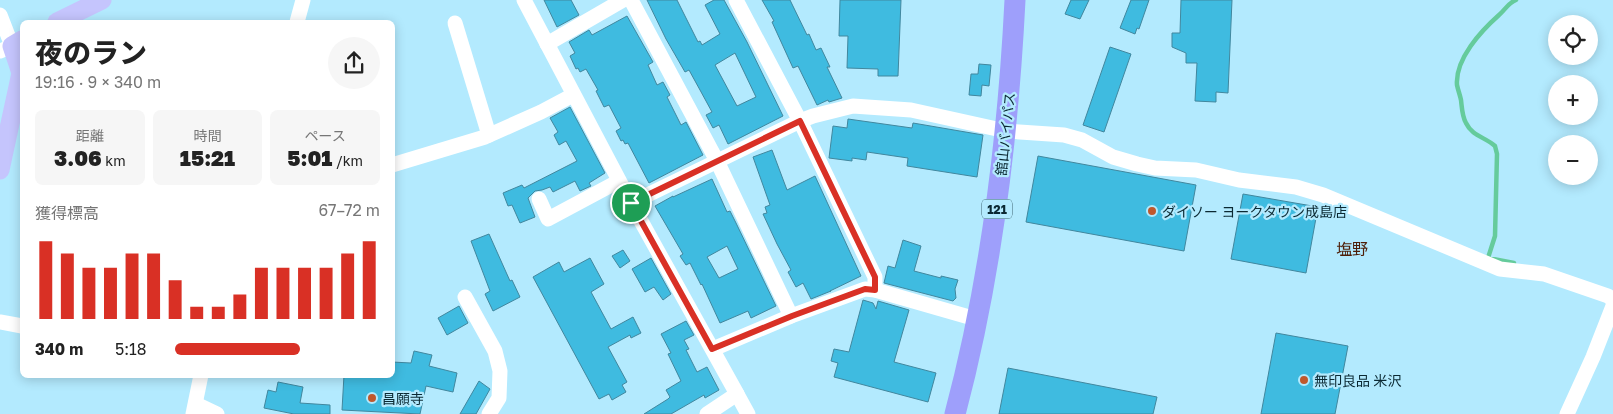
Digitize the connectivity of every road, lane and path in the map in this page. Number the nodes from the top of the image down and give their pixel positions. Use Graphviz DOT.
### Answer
graph roads {
  1 [pos="102,0"];
  2 [pos="303,0"];
  3 [pos="524,0"];
  4 [pos="623,0"];
  5 [pos="631,0"];
  6 [pos="736,0"];
  7 [pos="1015,0"];
  8 [pos="0,16"];
  9 [pos="62,20"];
  10 [pos="298,20"];
  11 [pos="455,23"];
  12 [pos="547,44"];
  13 [pos="11,46"];
  14 [pos="20,70"];
  15 [pos="20,78"];
  16 [pos="573,95"];
  17 [pos="800,121"];
  18 [pos="1006,131"];
  19 [pos="489,135"];
  20 [pos="717,161"];
  21 [pos="395,164"];
  22 [pos="0,170"];
  23 [pos="619,181"];
  24 [pos="539,199"];
  25 [pos="631,203"];
  26 [pos="875,290"];
  27 [pos="465,298"];
  28 [pos="1613,300"];
  29 [pos="1613,306"];
  30 [pos="792,316"];
  31 [pos="976,319"];
  32 [pos="0,322"];
  33 [pos="20,326"];
  34 [pos="712,349"];
  35 [pos="200,378"];
  36 [pos="737,394"];
  37 [pos="195,409"];
  38 [pos="217,414"];
  39 [pos="489,414"];
  40 [pos="707,414"];
  41 [pos="748,414"];
  42 [pos="954,414"];
  43 [pos="1567,414"];
  1 -- 9 [label="main road"];
  2 -- 10 [label="street"];
  3 -- 12 [label="street"];
  4 -- 12 [label="street"];
  5 -- 20 [label="street"];
  6 -- 17 [label="street"];
  7 -- 18 [label="highway, 舘山バイパス / 121"];
  8 -- 13 [label="street"];
  11 -- 19 [label="street"];
  12 -- 16 [label="street"];
  13 -- 14 [label="main road"];
  15 -- 22 [label="main road"];
  16 -- 19 [label="street"];
  16 -- 23 [label="street"];
  17 -- 18 [label="street"];
  17 -- 20 [label="street"];
  17 -- 26 [label="street"];
  18 -- 28 [label="street"];
  18 -- 31 [label="highway, 舘山バイパス / 121"];
  19 -- 21 [label="street"];
  20 -- 25 [label="street"];
  20 -- 30 [label="street"];
  23 -- 24 [label="street"];
  23 -- 25 [label="street"];
  25 -- 34 [label="street"];
  26 -- 30 [label="street"];
  26 -- 31 [label="street"];
  27 -- 39 [label="street"];
  29 -- 43 [label="street"];
  30 -- 34 [label="street"];
  31 -- 42 [label="highway, 舘山バイパス / 121"];
  32 -- 33 [label="street"];
  34 -- 36 [label="street"];
  35 -- 37 [label="street"];
  36 -- 40 [label="street"];
  36 -- 41 [label="street"];
  37 -- 38 [label="street"];
}
